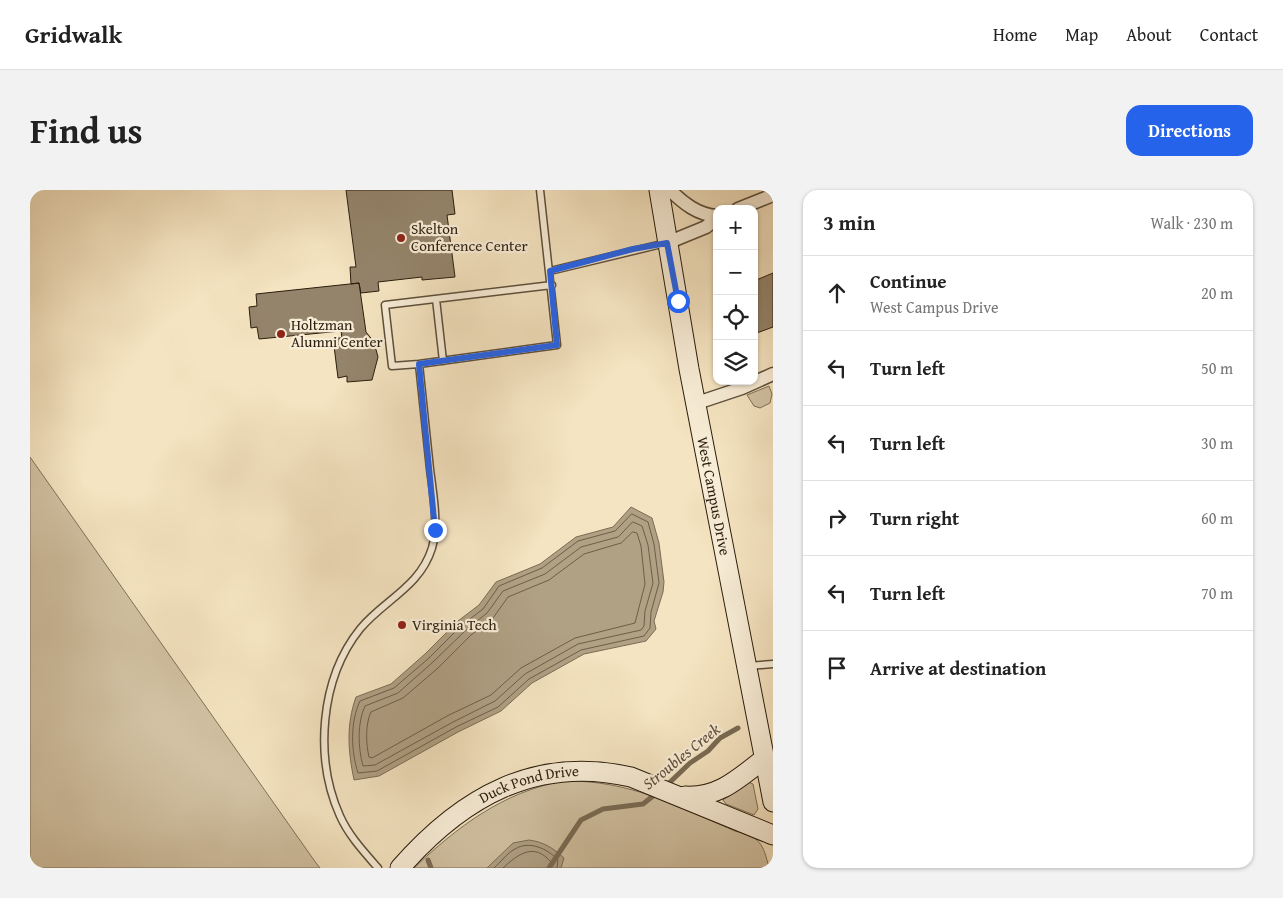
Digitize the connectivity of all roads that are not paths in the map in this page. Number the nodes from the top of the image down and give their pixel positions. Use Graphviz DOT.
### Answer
graph roads {
  1 [pos="540,190"];
  2 [pos="659,190"];
  3 [pos="670,190"];
  4 [pos="773,195"];
  5 [pos="748,205"];
  6 [pos="713,217"];
  7 [pos="713,221"];
  8 [pos="667,243"];
  9 [pos="550,271"];
  10 [pos="552,285"];
  11 [pos="436,299"];
  12 [pos="443,360"];
  13 [pos="419,364"];
  14 [pos="773,374"];
  15 [pos="697,403"];
  16 [pos="773,664"];
  17 [pos="747,666"];
  18 [pos="765,758"];
  19 [pos="679,796"];
  20 [pos="773,802"];
  21 [pos="773,835"];
  22 [pos="378,868"];
  23 [pos="400,868"];
  1 -- 9 [label="lane"];
  2 -- 8 [label="street, West Campus Drive"];
  3 -- 6 [label="street"];
  4 -- 5 [label="street"];
  7 -- 8 [label="street"];
  8 -- 9 [label="lane"];
  8 -- 15 [label="street, West Campus Drive"];
  9 -- 10 [label="lane"];
  10 -- 11 [label="lane"];
  10 -- 12 [label="lane"];
  11 -- 12 [label="lane"];
  11 -- 13 [label="lane"];
  12 -- 13 [label="lane"];
  13 -- 22 [label="lane"];
  14 -- 15 [label="street"];
  15 -- 17 [label="street, West Campus Drive"];
  16 -- 17 [label="lane"];
  17 -- 18 [label="street, West Campus Drive"];
  18 -- 19 [label="street, Duck Pond Drive"];
  18 -- 20 [label="street, West Campus Drive"];
  19 -- 21 [label="street, Duck Pond Drive"];
  19 -- 23 [label="street, Duck Pond Drive"];
}
